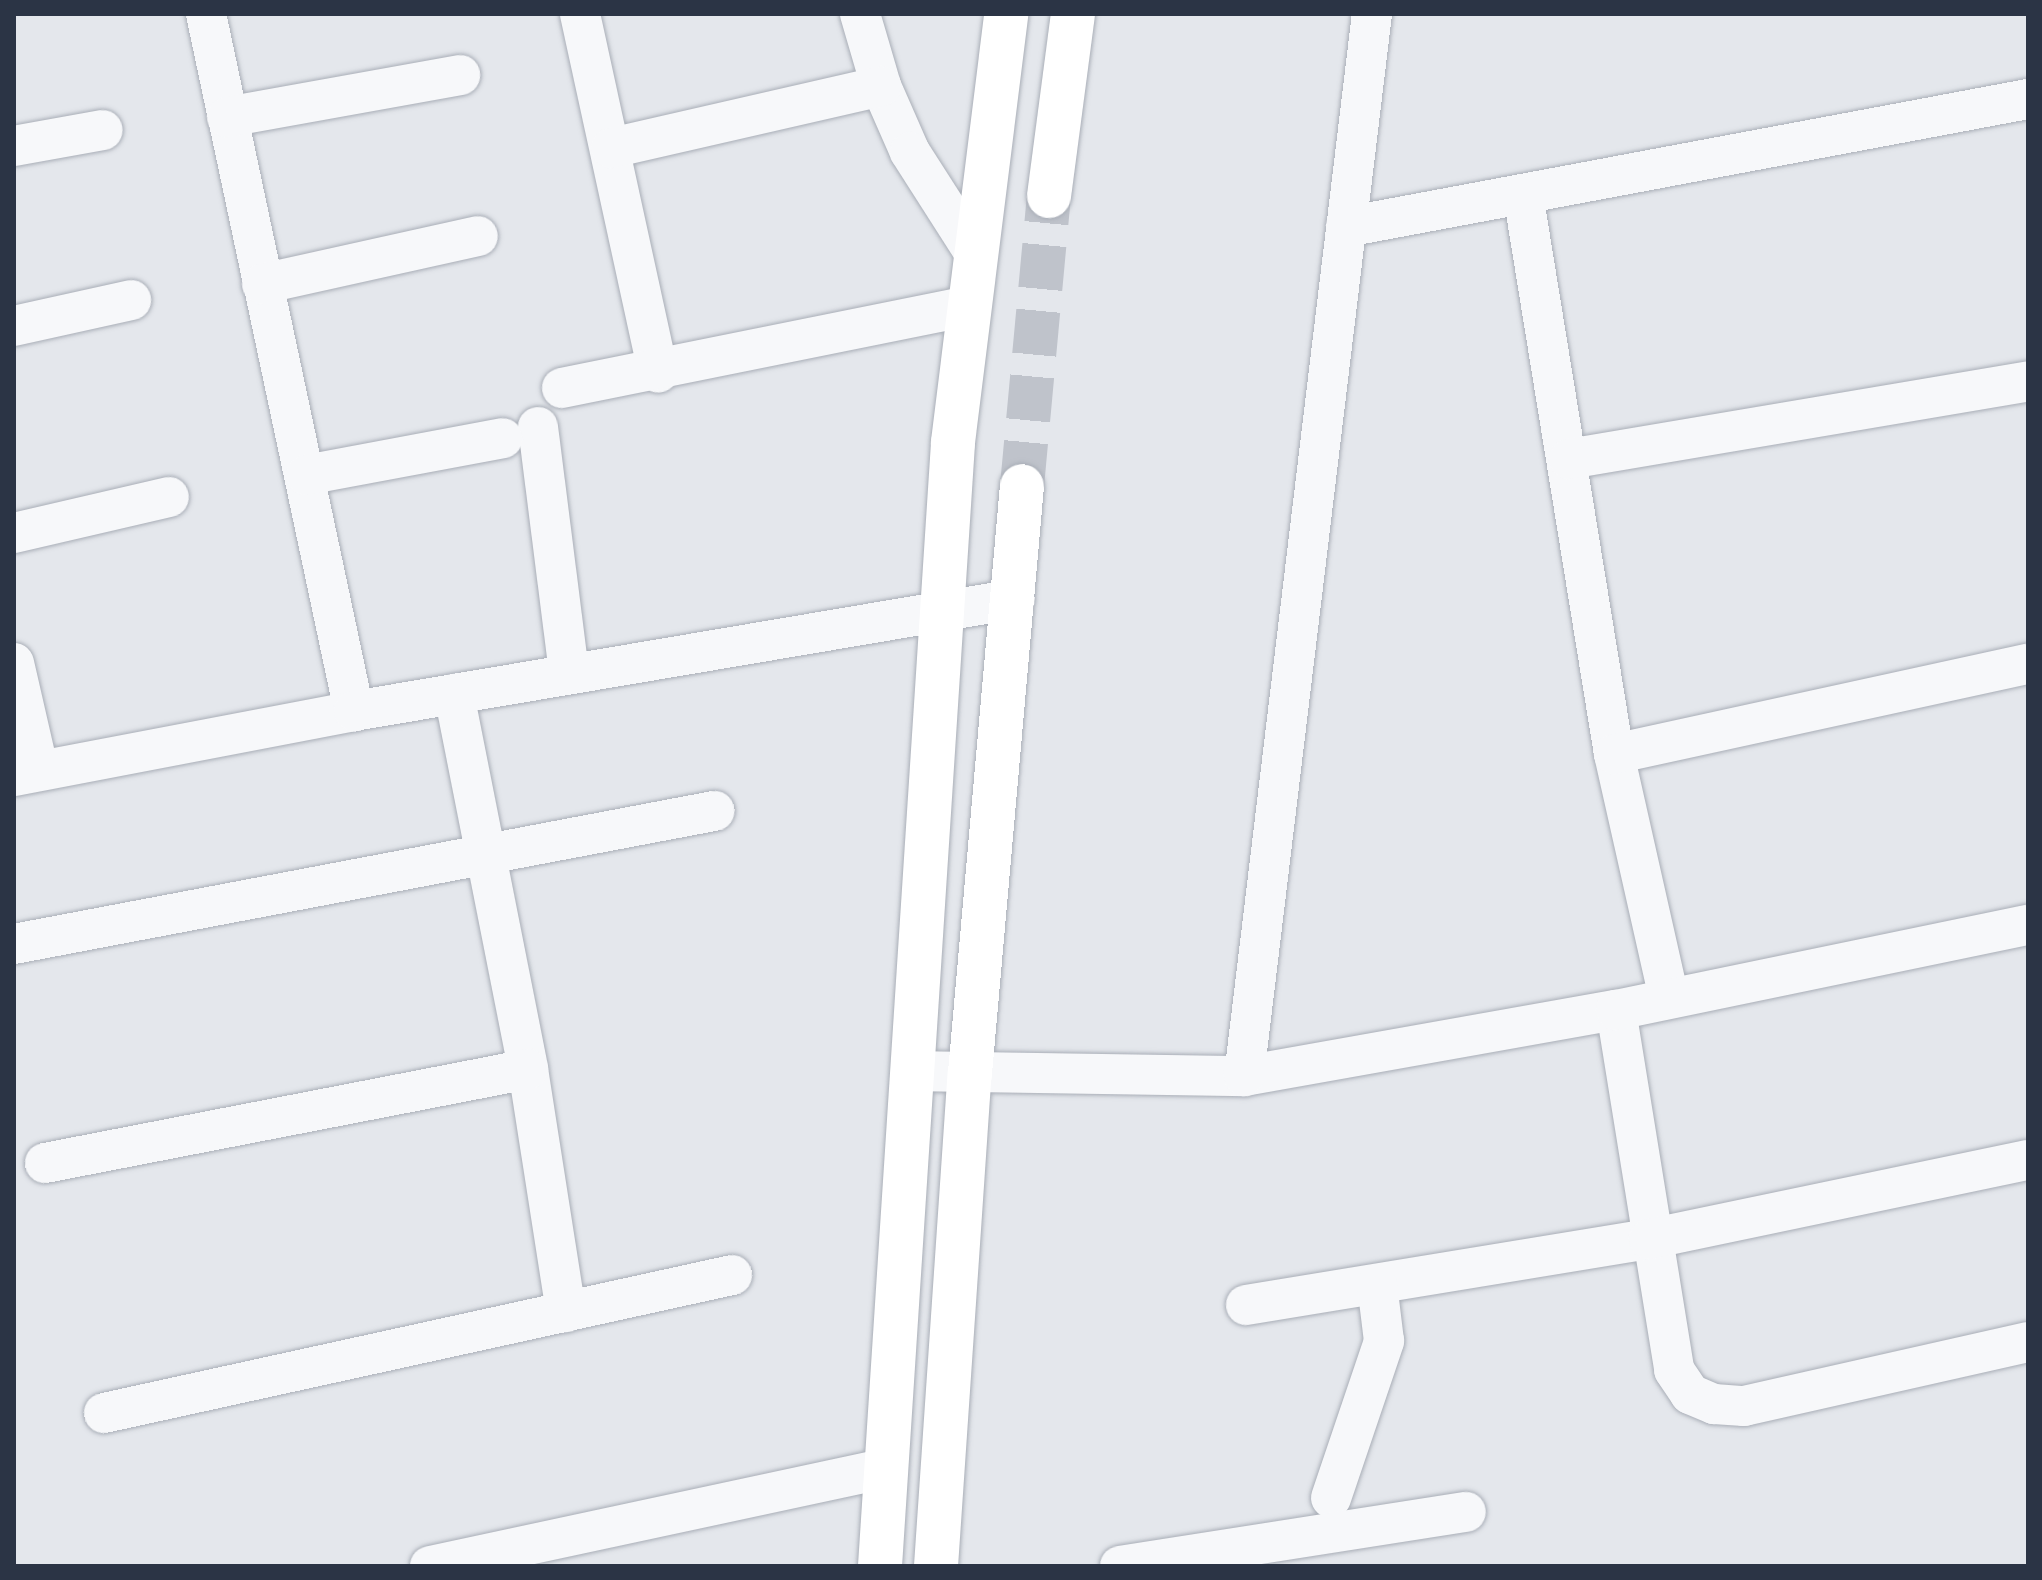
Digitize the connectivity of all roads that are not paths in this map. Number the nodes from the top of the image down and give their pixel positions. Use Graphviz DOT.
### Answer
graph roads {
  1 [pos="206,14"];
  2 [pos="580,14"];
  3 [pos="860,14"];
  4 [pos="1006,14"];
  5 [pos="1073,14"];
  6 [pos="1372,14"];
  7 [pos="460,75"];
  8 [pos="881,86"];
  9 [pos="2028,99"];
  10 [pos="227,117"];
  11 [pos="103,130"];
  12 [pos="14,146"];
  13 [pos="611,148"];
  14 [pos="1523,194"];
  15 [pos="1049,196"];
  16 [pos="1346,227"];
  17 [pos="478,236"];
  18 [pos="974,252"];
  19 [pos="262,284"];
  20 [pos="131,300"];
  21 [pos="967,306"];
  22 [pos="14,326"];
  23 [pos="658,373"];
  24 [pos="2028,381"];
  25 [pos="562,388"];
  26 [pos="1569,459"];
  27 [pos="306,475"];
  28 [pos="1022,486"];
  29 [pos="169,497"];
  30 [pos="14,533"];
  31 [pos="1015,599"];
  32 [pos="941,612"];
  33 [pos="14,663"];
  34 [pos="2028,664"];
  35 [pos="569,674"];
  36 [pos="454,694"];
  37 [pos="354,711"];
  38 [pos="1614,754"];
  39 [pos="26,772"];
  40 [pos="714,811"];
  41 [pos="488,856"];
  42 [pos="2028,925"];
  43 [pos="14,944"];
  44 [pos="1669,998"];
  45 [pos="1616,1010"];
  46 [pos="528,1069"];
  47 [pos="912,1071"];
  48 [pos="970,1073"];
  49 [pos="1244,1076"];
  50 [pos="2028,1160"];
  51 [pos="45,1163"];
  52 [pos="1649,1239"];
  53 [pos="732,1275"];
  54 [pos="1377,1284"];
  55 [pos="1246,1305"];
  56 [pos="566,1312"];
  57 [pos="2028,1342"];
  58 [pos="104,1413"];
  59 [pos="884,1469"];
  60 [pos="1331,1498"];
  61 [pos="1466,1512"];
  62 [pos="430,1566"];
  63 [pos="880,1566"];
  64 [pos="936,1566"];
  65 [pos="1120,1566"];
  1 -- 10 [label="street"];
  2 -- 13 [label="street"];
  3 -- 8 [label="street"];
  4 -- 18 [label="street"];
  5 -- 15 [label="street"];
  6 -- 16 [label="street"];
  7 -- 10 [label="street"];
  8 -- 13 [label="street"];
  8 -- 18 [label="street"];
  9 -- 14 [label="street"];
  10 -- 19 [label="street"];
  11 -- 12 [label="street"];
  13 -- 23 [label="street"];
  14 -- 16 [label="street"];
  14 -- 26 [label="street"];
  16 -- 49 [label="street"];
  17 -- 19 [label="street"];
  18 -- 21 [label="street"];
  19 -- 27 [label="street"];
  20 -- 22 [label="street"];
  21 -- 23 [label="street"];
  21 -- 32 [label="street"];
  23 -- 25 [label="street"];
  24 -- 26 [label="street"];
  26 -- 38 [label="street"];
  27 -- 35 [label="street"];
  27 -- 37 [label="street"];
  28 -- 31 [label="street"];
  29 -- 30 [label="street"];
  31 -- 32 [label="street"];
  31 -- 48 [label="street"];
  32 -- 35 [label="street"];
  32 -- 47 [label="street"];
  33 -- 39 [label="street"];
  34 -- 38 [label="street"];
  35 -- 36 [label="street"];
  36 -- 37 [label="street"];
  36 -- 41 [label="street"];
  37 -- 39 [label="street"];
  38 -- 44 [label="street"];
  40 -- 41 [label="street"];
  41 -- 43 [label="street"];
  41 -- 46 [label="street"];
  42 -- 44 [label="street"];
  44 -- 45 [label="street"];
  45 -- 49 [label="street"];
  45 -- 52 [label="street"];
  46 -- 51 [label="street"];
  46 -- 56 [label="street"];
  47 -- 48 [label="street"];
  47 -- 59 [label="street"];
  48 -- 49 [label="street"];
  48 -- 64 [label="street"];
  50 -- 52 [label="street"];
  52 -- 54 [label="street"];
  52 -- 57 [label="street"];
  53 -- 56 [label="street"];
  54 -- 55 [label="street"];
  54 -- 60 [label="street"];
  56 -- 58 [label="street"];
  59 -- 62 [label="street"];
  59 -- 63 [label="street"];
  61 -- 65 [label="street"];
}
